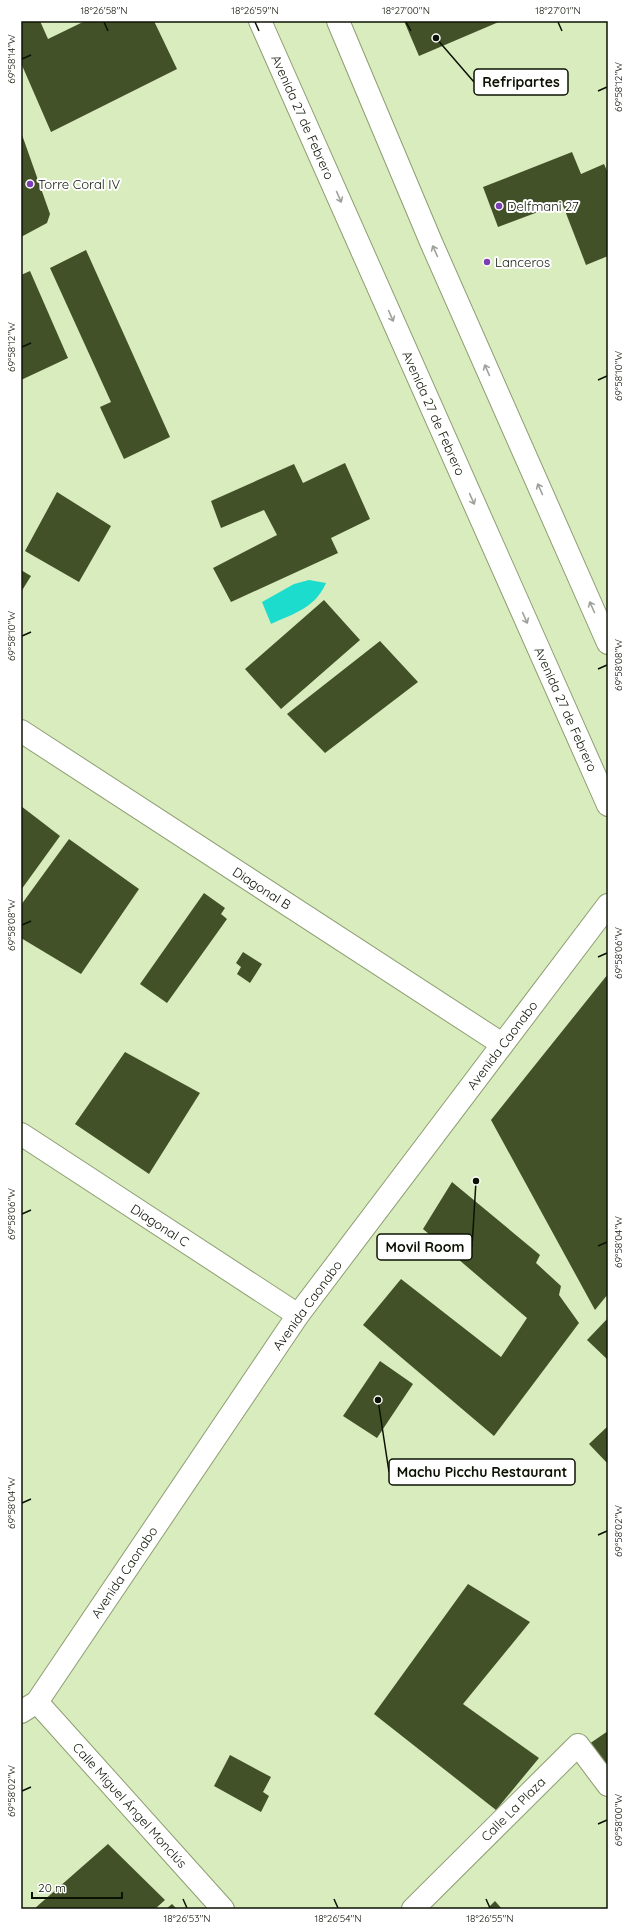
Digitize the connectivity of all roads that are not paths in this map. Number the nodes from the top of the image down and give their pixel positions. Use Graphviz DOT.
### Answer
graph roads {
  1 [pos="260,21"];
  2 [pos="338,21"];
  3 [pos="608,643"];
  4 [pos="21,731"];
  5 [pos="608,805"];
  6 [pos="608,905"];
  7 [pos="502,1044"];
  8 [pos="21,1134"];
  9 [pos="298,1315"];
  10 [pos="29,1707"];
  11 [pos="608,1785"];
  12 [pos="223,1909"];
  13 [pos="413,1909"];
  1 -- 5 [label="main road, Avenida 27 de Febrero, one-way"];
  3 -- 2 [label="main road, one-way"];
  4 -- 7 [label="main road, Diagonal B"];
  6 -- 7 [label="main road, Avenida Caonabo"];
  7 -- 9 [label="main road, Avenida Caonabo"];
  8 -- 9 [label="main road, Diagonal C"];
  9 -- 10 [label="main road, Avenida Caonabo"];
  10 -- 12 [label="main road, Calle Miguel Ángel Monclús"];
  11 -- 13 [label="main road, Calle La Plaza"];
}
